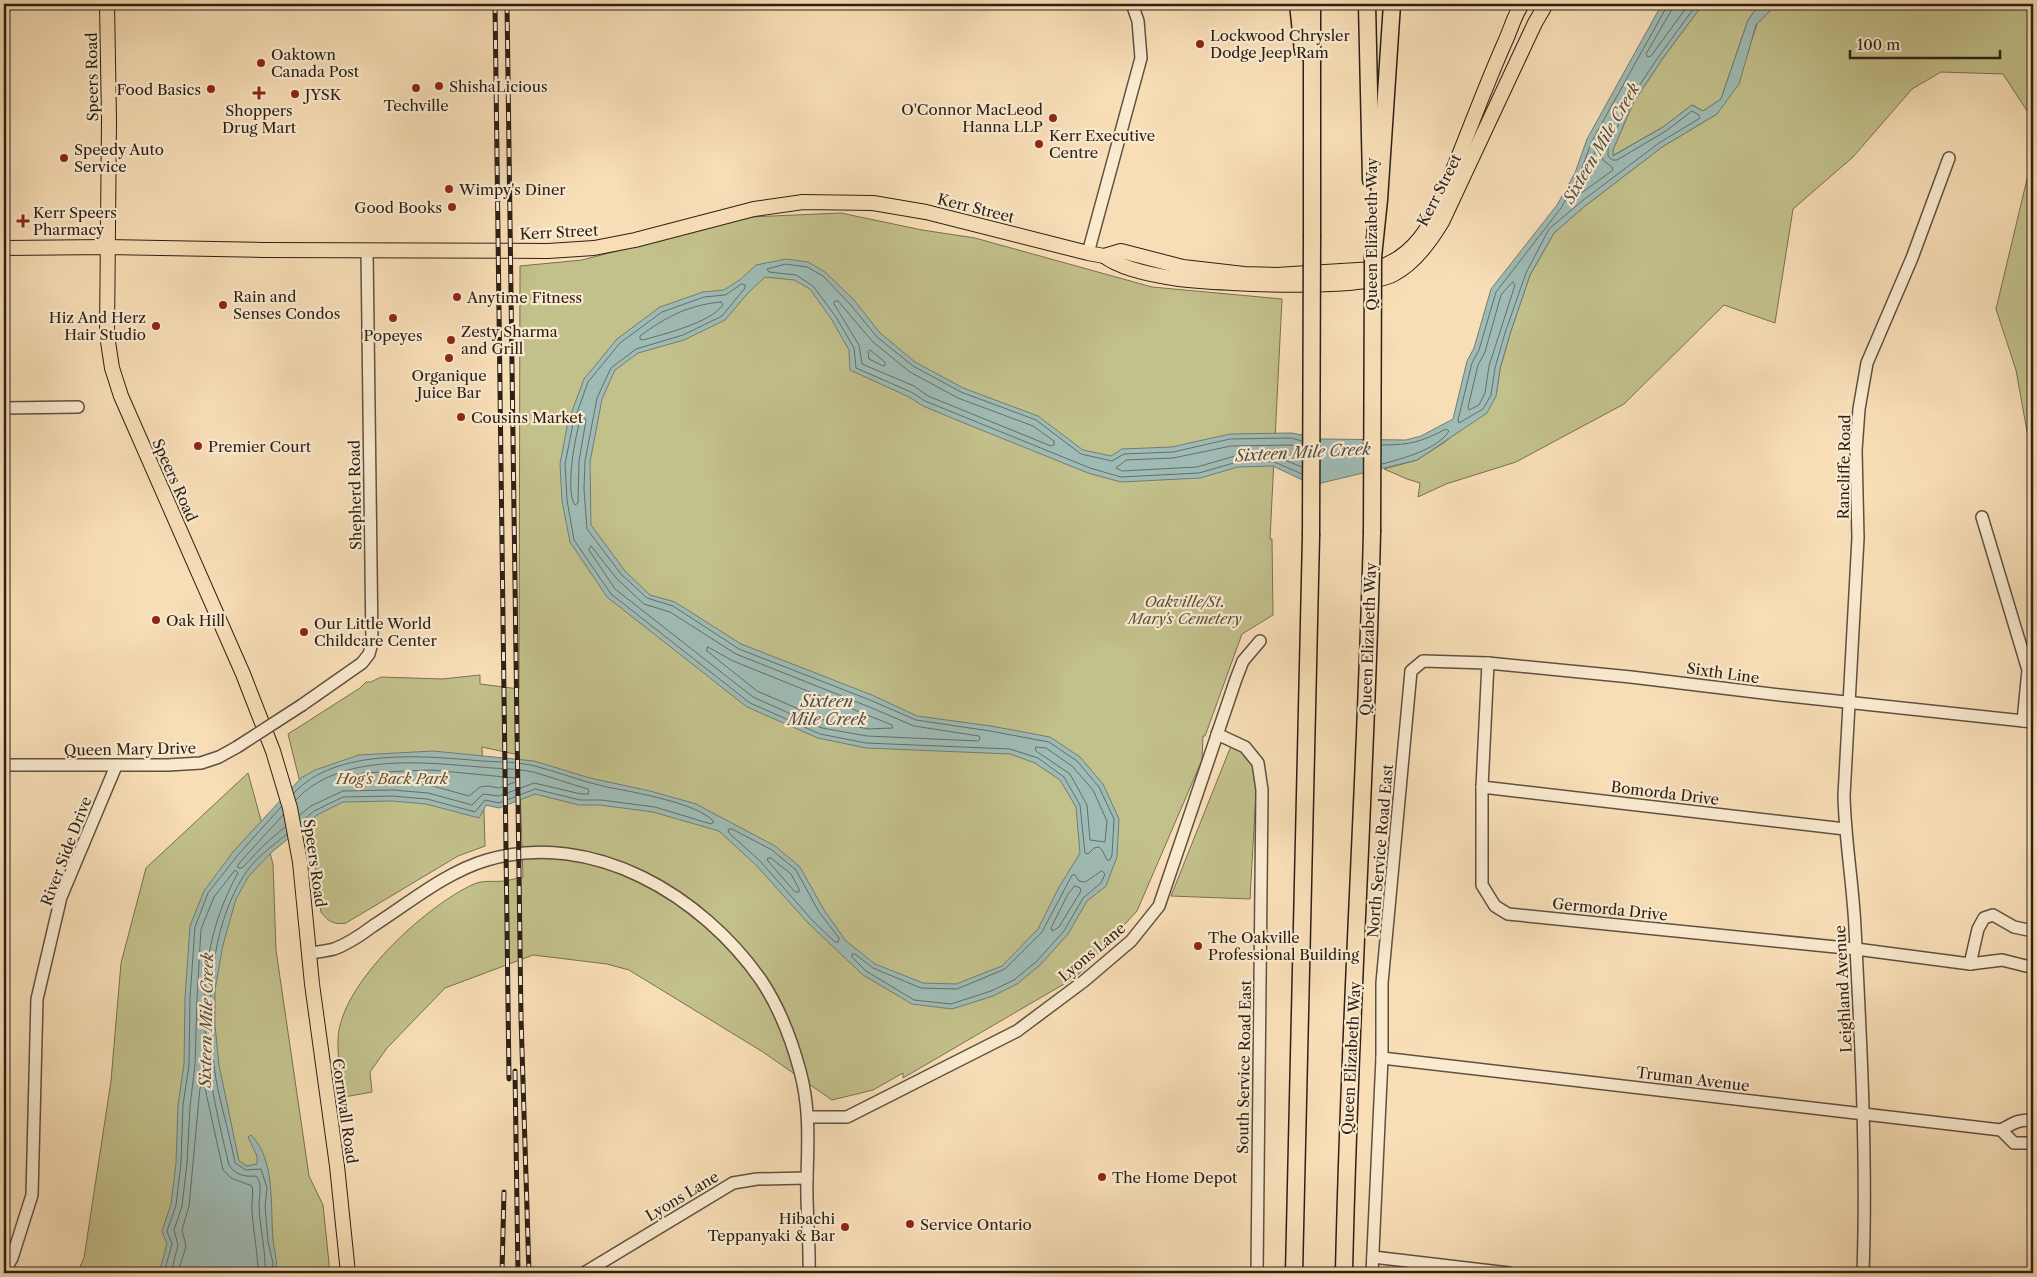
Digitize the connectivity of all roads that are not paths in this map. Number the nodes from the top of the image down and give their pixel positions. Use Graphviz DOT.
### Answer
graph roads {
  1 [pos="107,4"];
  2 [pos="1132,4"];
  3 [pos="1298,4"];
  4 [pos="1312,4"];
  5 [pos="1367,4"];
  6 [pos="1392,4"];
  7 [pos="1522,4"];
  8 [pos="1546,4"];
  9 [pos="1312,153"];
  10 [pos="1948,158"];
  11 [pos="108,246"];
  12 [pos="4,248"];
  13 [pos="367,250"];
  14 [pos="1088,253"];
  15 [pos="1104,256"];
  16 [pos="1373,257"];
  17 [pos="78,407"];
  18 [pos="4,408"];
  19 [pos="1982,517"];
  20 [pos="1260,641"];
  21 [pos="1488,663"];
  22 [pos="1411,671"];
  23 [pos="1849,703"];
  24 [pos="302,705"];
  25 [pos="2028,721"];
  26 [pos="1217,734"];
  27 [pos="4,765"];
  28 [pos="116,766"];
  29 [pos="1482,787"];
  30 [pos="1845,829"];
  31 [pos="2033,931"];
  32 [pos="1856,949"];
  33 [pos="309,953"];
  34 [pos="1970,964"];
  35 [pos="2033,965"];
  36 [pos="1382,1058"];
  37 [pos="1864,1114"];
  38 [pos="808,1117"];
  39 [pos="2033,1121"];
  40 [pos="2001,1130"];
  41 [pos="2033,1143"];
  42 [pos="807,1178"];
  43 [pos="1373,1256"];
  44 [pos="4,1272"];
  45 [pos="348,1273"];
  46 [pos="584,1273"];
  47 [pos="809,1273"];
  48 [pos="1257,1273"];
  49 [pos="1294,1273"];
  50 [pos="1344,1273"];
  51 [pos="1372,1273"];
  52 [pos="1509,1273"];
  53 [pos="1863,1273"];
  1 -- 11 [label="main road, Speers Road"];
  2 -- 14 [label="street"];
  3 -- 9 [label="highway"];
  4 -- 9 [label="highway"];
  5 -- 16 [label="highway, Queen Elizabeth Way"];
  6 -- 16 [label="highway"];
  7 -- 15 [label="main road, Kerr Street"];
  8 -- 15 [label="main road, Kerr Street"];
  9 -- 49 [label="highway, bridge"];
  10 -- 23 [label="street, Rancliffe Road"];
  11 -- 12 [label="main road, Kerr Street"];
  11 -- 13 [label="main road, Kerr Street"];
  11 -- 33 [label="main road, Speers Road"];
  13 -- 14 [label="main road, Kerr Street"];
  13 -- 24 [label="street, Shepherd Road"];
  14 -- 15 [label="main road, Kerr Street"];
  16 -- 50 [label="highway, Queen Elizabeth Way, bridge"];
  17 -- 18 [label="street"];
  19 -- 25 [label="street"];
  20 -- 26 [label="street, Lyons Lane"];
  21 -- 22 [label="street, Sixth Line"];
  21 -- 23 [label="street, Sixth Line"];
  21 -- 29 [label="street, Germorda Drive"];
  22 -- 36 [label="street, North Service Road East"];
  23 -- 25 [label="street, Sixth Line"];
  23 -- 30 [label="street, Leighland Avenue"];
  24 -- 28 [label="street, Queen Mary Drive, bridge"];
  26 -- 38 [label="street, Lyons Lane"];
  26 -- 48 [label="street, South Service Road East"];
  27 -- 28 [label="street, Queen Mary Drive"];
  28 -- 44 [label="street, River Side Drive"];
  29 -- 30 [label="street, Bomorda Drive"];
  29 -- 32 [label="street, Germorda Drive"];
  30 -- 32 [label="street, Leighland Avenue"];
  31 -- 34 [label="street"];
  32 -- 34 [label="street, Germorda Drive"];
  32 -- 37 [label="street, Leighland Avenue"];
  33 -- 38 [label="street"];
  33 -- 45 [label="main road, Cornwall Road"];
  34 -- 35 [label="street, Germorda Drive"];
  36 -- 37 [label="street, Truman Avenue"];
  36 -- 43 [label="street, North Service Road East"];
  37 -- 40 [label="street, Truman Avenue"];
  37 -- 53 [label="street, Leighland Avenue"];
  38 -- 42 [label="street"];
  39 -- 40 [label="street"];
  40 -- 41 [label="street, Truman Avenue"];
  42 -- 46 [label="street, Lyons Lane"];
  42 -- 47 [label="street"];
  43 -- 51 [label="street, North Service Road East"];
  43 -- 52 [label="street"];
}
